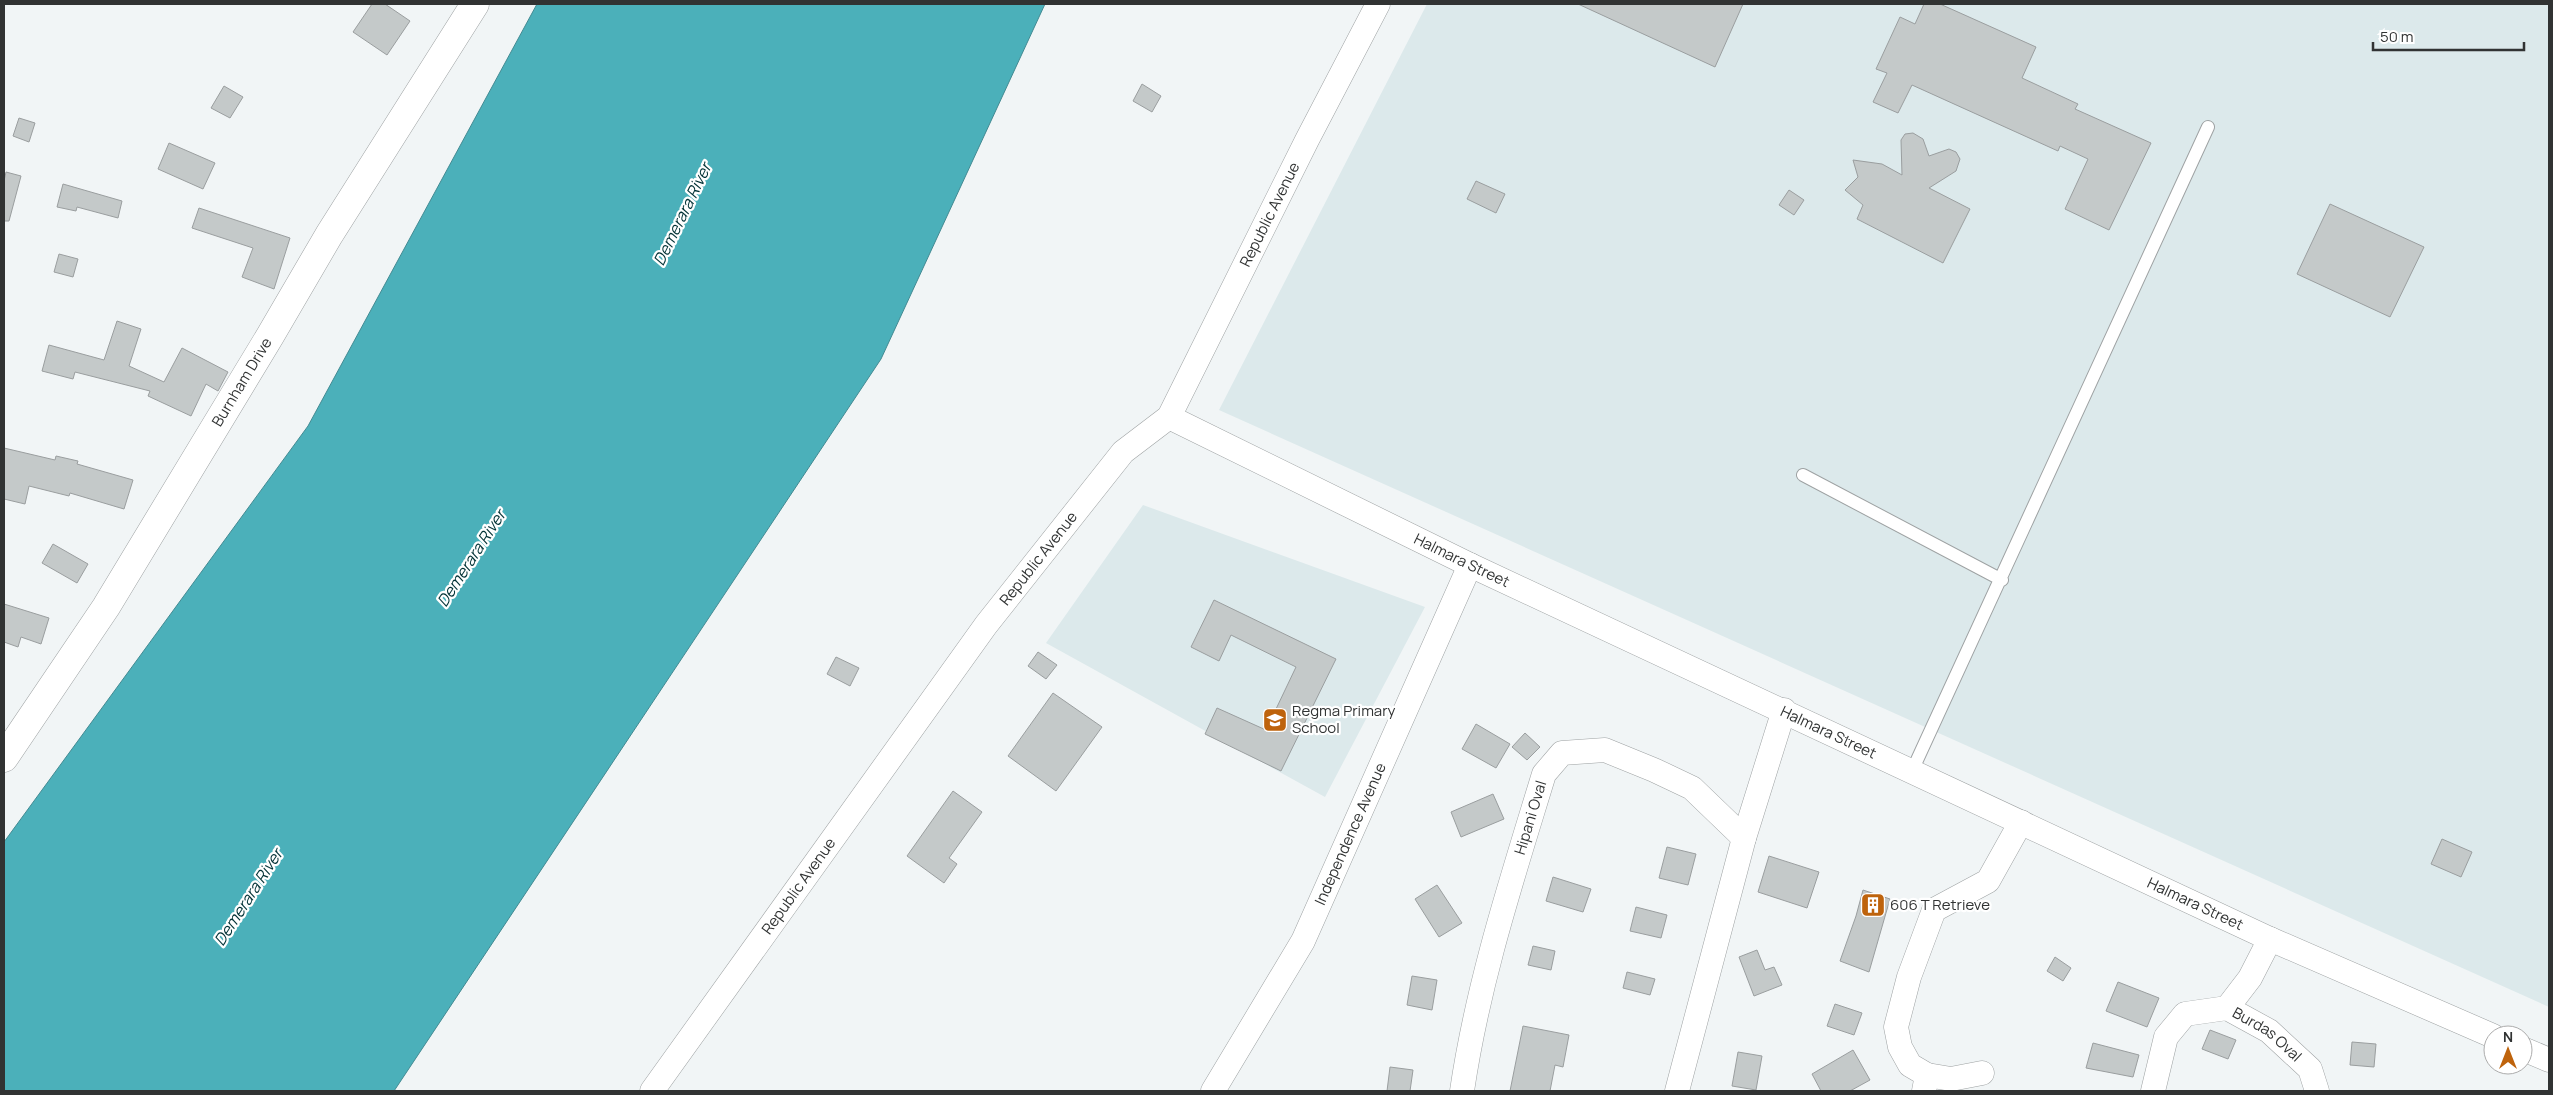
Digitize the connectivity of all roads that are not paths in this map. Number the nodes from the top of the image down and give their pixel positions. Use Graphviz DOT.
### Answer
graph roads {
  1 [pos="475,4"];
  2 [pos="1378,4"];
  3 [pos="2208,128"];
  4 [pos="1169,417"];
  5 [pos="1803,475"];
  6 [pos="1470,565"];
  7 [pos="2002,580"];
  8 [pos="1784,710"];
  9 [pos="4,758"];
  10 [pos="1912,771"];
  11 [pos="2021,822"];
  12 [pos="1744,838"];
  13 [pos="2270,939"];
  14 [pos="2227,1008"];
  15 [pos="2483,1032"];
  16 [pos="2533,1053"];
  17 [pos="2549,1060"];
  18 [pos="1982,1073"];
  19 [pos="1926,1083"];
  20 [pos="652,1091"];
  21 [pos="1213,1091"];
  22 [pos="1462,1091"];
  23 [pos="1678,1091"];
  24 [pos="2153,1091"];
  25 [pos="2317,1091"];
  1 -- 9 [label="street, Burnham Drive"];
  2 -- 4 [label="street, Republic Avenue"];
  3 -- 7 [label="lane"];
  4 -- 6 [label="street, Halmara Street"];
  4 -- 20 [label="street, Republic Avenue"];
  5 -- 7 [label="lane"];
  6 -- 8 [label="street, Halmara Street"];
  6 -- 21 [label="street, Independence Avenue"];
  7 -- 10 [label="lane"];
  8 -- 10 [label="street, Halmara Street"];
  8 -- 12 [label="street"];
  10 -- 11 [label="street, Halmara Street"];
  11 -- 13 [label="street, Halmara Street"];
  11 -- 19 [label="street"];
  12 -- 22 [label="street, Hipani Oval"];
  12 -- 23 [label="street"];
  13 -- 14 [label="street, Burdas Oval"];
  13 -- 15 [label="street, Halmara Street"];
  14 -- 24 [label="street, Burdas Oval"];
  14 -- 25 [label="street, Burdas Oval"];
  16 -- 17 [label="street"];
  18 -- 19 [label="street"];
}
